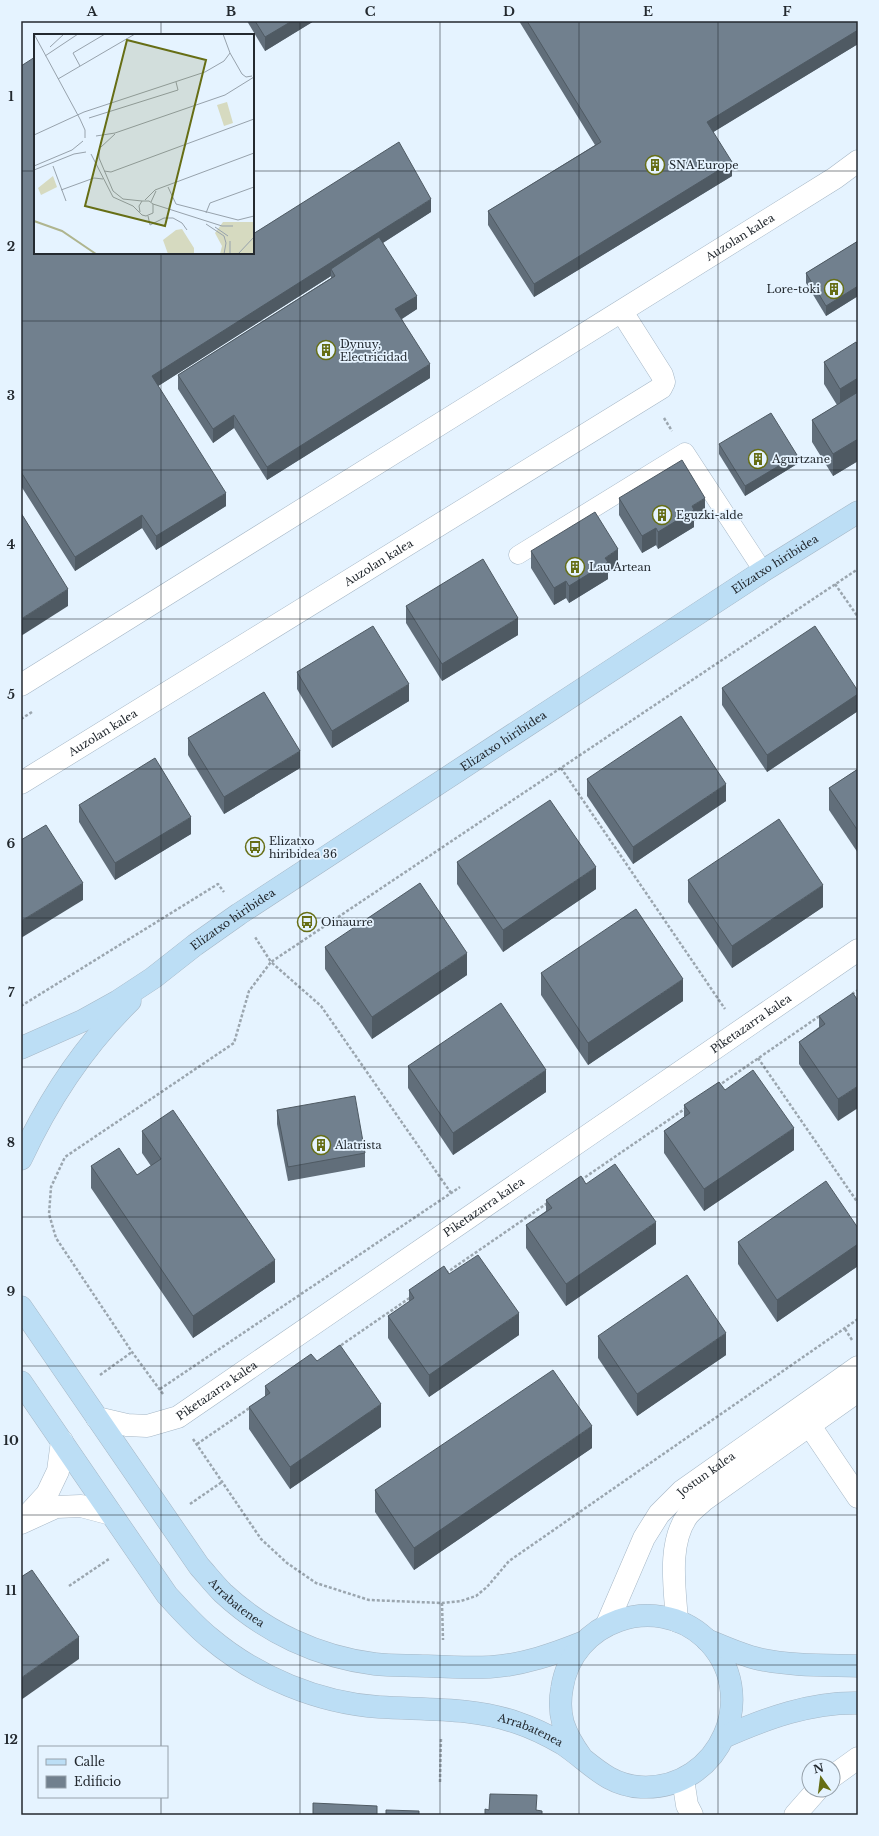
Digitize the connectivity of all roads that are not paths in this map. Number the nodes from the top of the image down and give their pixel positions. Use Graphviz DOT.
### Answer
graph roads {
  1 [pos="858,161"];
  2 [pos="622,312"];
  3 [pos="858,512"];
  4 [pos="518,555"];
  5 [pos="763,572"];
  6 [pos="21,685"];
  7 [pos="21,783"];
  8 [pos="858,950"];
  9 [pos="153,978"];
  10 [pos="21,1048"];
  11 [pos="21,1159"];
  12 [pos="21,1307"];
  13 [pos="858,1368"];
  14 [pos="21,1382"];
  15 [pos="858,1391"];
  16 [pos="97,1418"];
  17 [pos="810,1426"];
  18 [pos="62,1441"];
  19 [pos="858,1497"];
  20 [pos="111,1514"];
  21 [pos="21,1523"];
  22 [pos="677,1621"];
  23 [pos="607,1624"];
  24 [pos="706,1639"];
  25 [pos="584,1642"];
  26 [pos="858,1666"];
  27 [pos="858,1703"];
  28 [pos="724,1737"];
  29 [pos="582,1758"];
  30 [pos="858,1758"];
  31 [pos="841,1770"];
  32 [pos="683,1779"];
  33 [pos="810,1798"];
  34 [pos="692,1815"];
  35 [pos="795,1815"];
  1 -- 2 [label="street, Auzolan kalea"];
  2 -- 6 [label="street, Auzolan kalea"];
  2 -- 7 [label="street, Auzolan kalea"];
  3 -- 5 [label="main road, Elizatxo hiribidea"];
  4 -- 5 [label="lane"];
  5 -- 9 [label="main road, Elizatxo hiribidea"];
  8 -- 16 [label="street, Piketazarra kalea"];
  9 -- 10 [label="main road, Elizatxo hiribidea"];
  9 -- 11 [label="main road, Elizatxo hiribidea"];
  12 -- 16 [label="main road, Arrabatenea"];
  13 -- 23 [label="street, Jostun kalea"];
  14 -- 18 [label="main road, Arrabatenea"];
  15 -- 17 [label="street, Jostun kalea"];
  16 -- 25 [label="main road, Arrabatenea"];
  17 -- 19 [label="street"];
  17 -- 22 [label="street, Jostun kalea"];
  18 -- 20 [label="main road, Arrabatenea"];
  18 -- 21 [label="street"];
  20 -- 21 [label="street"];
  20 -- 29 [label="main road, Arrabatenea"];
  22 -- 23 [label="main road, Arrabatenea"];
  22 -- 24 [label="main road, Arrabatenea"];
  23 -- 25 [label="main road, Arrabatenea"];
  24 -- 26 [label="main road"];
  24 -- 28 [label="main road, Arrabatenea"];
  25 -- 29 [label="main road, Arrabatenea"];
  27 -- 28 [label="main road"];
  28 -- 32 [label="main road, Arrabatenea"];
  29 -- 32 [label="main road, Arrabatenea"];
  30 -- 31 [label="street"];
  32 -- 34 [label="street"];
  33 -- 35 [label="street"];
}
